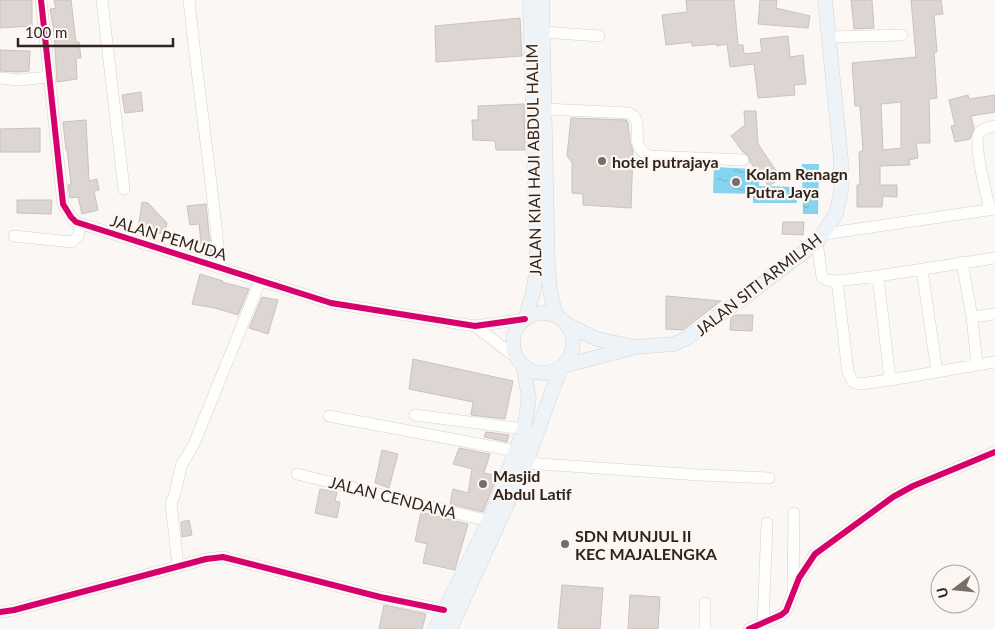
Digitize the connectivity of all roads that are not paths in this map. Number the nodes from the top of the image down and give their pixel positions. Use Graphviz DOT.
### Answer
graph roads {
  1 [pos="40,0"];
  2 [pos="102,0"];
  3 [pos="189,0"];
  4 [pos="530,0"];
  5 [pos="542,0"];
  6 [pos="825,0"];
  7 [pos="543,32"];
  8 [pos="902,35"];
  9 [pos="599,36"];
  10 [pos="830,37"];
  11 [pos="49,77"];
  12 [pos="0,78"];
  13 [pos="545,109"];
  14 [pos="995,126"];
  15 [pos="743,160"];
  16 [pos="124,189"];
  17 [pos="992,210"];
  18 [pos="81,224"];
  19 [pos="14,236"];
  20 [pos="820,238"];
  21 [pos="995,258"];
  22 [pos="962,262"];
  23 [pos="220,267"];
  24 [pos="922,270"];
  25 [pos="878,276"];
  26 [pos="260,280"];
  27 [pos="837,282"];
  28 [pos="995,314"];
  29 [pos="972,317"];
  30 [pos="525,319"];
  31 [pos="561,320"];
  32 [pos="475,326"];
  33 [pos="636,347"];
  34 [pos="520,362"];
  35 [pos="995,362"];
  36 [pos="977,365"];
  37 [pos="562,366"];
  38 [pos="937,372"];
  39 [pos="890,380"];
  40 [pos="415,415"];
  41 [pos="329,416"];
  42 [pos="524,429"];
  43 [pos="516,451"];
  44 [pos="995,452"];
  45 [pos="526,463"];
  46 [pos="297,474"];
  47 [pos="769,478"];
  48 [pos="794,513"];
  49 [pos="489,521"];
  50 [pos="767,523"];
  51 [pos="178,566"];
  52 [pos="793,594"];
  53 [pos="705,604"];
  54 [pos="444,610"];
  55 [pos="0,612"];
  56 [pos="762,624"];
  57 [pos="435,629"];
  58 [pos="450,629"];
  59 [pos="705,629"];
  60 [pos="748,629"];
  1 -- 11 [label="street, JALAN PEMUDA"];
  2 -- 16 [label="street"];
  3 -- 23 [label="street"];
  4 -- 30 [label="main road, JALAN KIAI HAJI ABDUL HALIM"];
  5 -- 7 [label="main road, JALAN KIAI HAJI ABDUL HALIM"];
  6 -- 10 [label="main road, JALAN SITI ARMILAH"];
  7 -- 9 [label="street"];
  7 -- 13 [label="main road, JALAN KIAI HAJI ABDUL HALIM"];
  8 -- 10 [label="street"];
  10 -- 20 [label="main road, JALAN SITI ARMILAH"];
  11 -- 12 [label="street"];
  11 -- 18 [label="street, JALAN PEMUDA"];
  13 -- 15 [label="street"];
  13 -- 31 [label="main road, JALAN KIAI HAJI ABDUL HALIM"];
  14 -- 17 [label="street"];
  17 -- 20 [label="street"];
  18 -- 19 [label="street"];
  18 -- 23 [label="street, JALAN PEMUDA"];
  20 -- 27 [label="street"];
  20 -- 33 [label="main road, JALAN SITI ARMILAH"];
  21 -- 22 [label="street"];
  22 -- 24 [label="street"];
  22 -- 29 [label="street"];
  23 -- 26 [label="street, JALAN PEMUDA"];
  24 -- 25 [label="street"];
  24 -- 38 [label="street"];
  25 -- 27 [label="street"];
  25 -- 39 [label="street"];
  26 -- 32 [label="street, JALAN PEMUDA"];
  26 -- 51 [label="street"];
  27 -- 39 [label="street"];
  28 -- 29 [label="street"];
  29 -- 36 [label="street"];
  30 -- 31 [label="main road"];
  30 -- 32 [label="street"];
  30 -- 34 [label="main road"];
  31 -- 33 [label="main road"];
  31 -- 37 [label="main road"];
  32 -- 34 [label="street"];
  33 -- 37 [label="main road"];
  34 -- 37 [label="main road"];
  34 -- 42 [label="main road"];
  35 -- 36 [label="street"];
  36 -- 38 [label="street"];
  37 -- 45 [label="main road"];
  38 -- 39 [label="street"];
  40 -- 42 [label="street"];
  41 -- 43 [label="street"];
  42 -- 43 [label="main road"];
  43 -- 49 [label="main road"];
  44 -- 52 [label="street"];
  45 -- 47 [label="street"];
  45 -- 58 [label="main road"];
  46 -- 49 [label="street, JALAN CENDANA"];
  48 -- 52 [label="street"];
  49 -- 54 [label="main road"];
  50 -- 56 [label="street"];
  51 -- 54 [label="street"];
  51 -- 55 [label="street"];
  52 -- 56 [label="street"];
  53 -- 59 [label="street"];
  54 -- 57 [label="main road"];
  56 -- 60 [label="street"];
}
